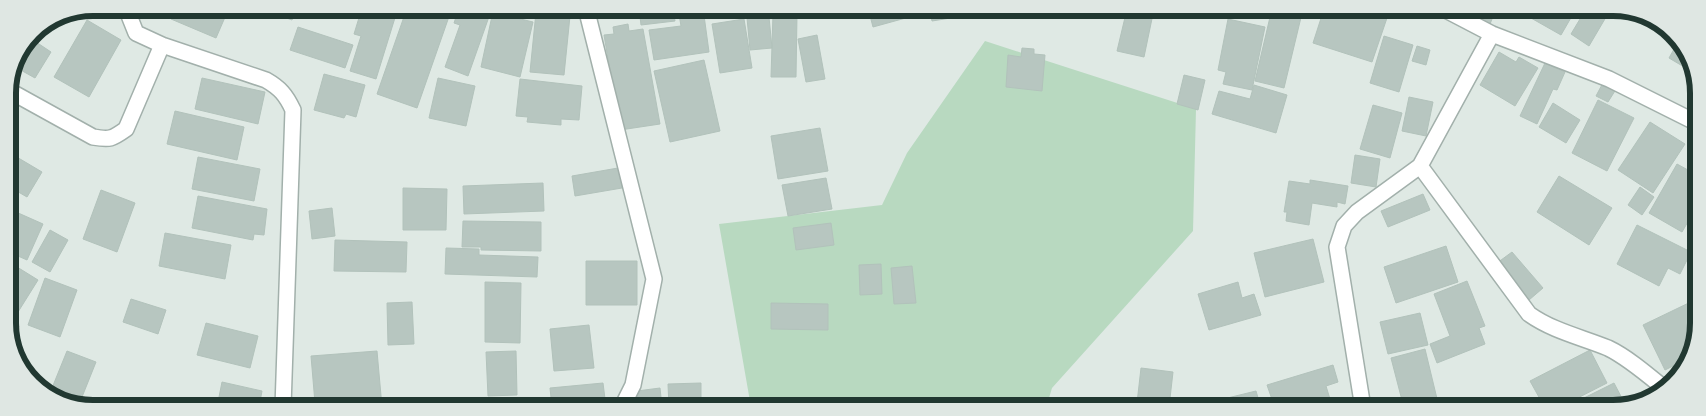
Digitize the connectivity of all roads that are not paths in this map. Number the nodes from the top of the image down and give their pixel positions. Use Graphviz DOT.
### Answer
graph roads {
  1 [pos="129,16"];
  2 [pos="588,16"];
  3 [pos="1457,16"];
  4 [pos="1492,34"];
  5 [pos="162,45"];
  6 [pos="16,94"];
  7 [pos="1690,119"];
  8 [pos="1420,166"];
  9 [pos="1659,384"];
  10 [pos="283,400"];
  11 [pos="625,400"];
  12 [pos="1362,400"];
  1 -- 5 [label="street"];
  2 -- 11 [label="street"];
  3 -- 4 [label="street"];
  4 -- 7 [label="street"];
  4 -- 8 [label="street"];
  5 -- 6 [label="street"];
  5 -- 10 [label="street"];
  8 -- 9 [label="street"];
  8 -- 12 [label="street"];
}
